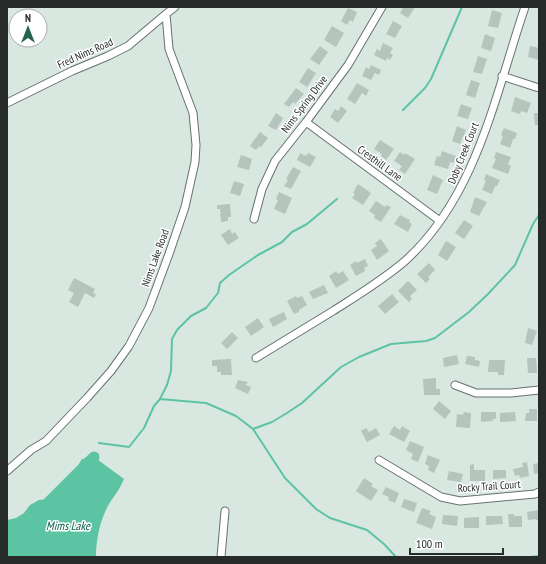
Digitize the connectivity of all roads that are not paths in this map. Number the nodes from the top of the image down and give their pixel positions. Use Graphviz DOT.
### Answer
graph roads {
  1 [pos="175,7"];
  2 [pos="382,7"];
  3 [pos="525,7"];
  4 [pos="166,14"];
  5 [pos="502,76"];
  6 [pos="539,88"];
  7 [pos="7,103"];
  8 [pos="306,122"];
  9 [pos="254,219"];
  10 [pos="440,221"];
  11 [pos="256,358"];
  12 [pos="454,385"];
  13 [pos="539,390"];
  14 [pos="379,460"];
  15 [pos="7,471"];
  16 [pos="539,492"];
  17 [pos="225,511"];
  18 [pos="221,557"];
  1 -- 4 [label="street"];
  2 -- 8 [label="street, Nims Spring Drive"];
  3 -- 5 [label="street, Doby Creek Court"];
  4 -- 7 [label="street, Fred Nims Road"];
  4 -- 15 [label="street, Nims Lake Road"];
  5 -- 6 [label="street"];
  5 -- 10 [label="street, Doby Creek Court"];
  8 -- 9 [label="street, Nims Spring Drive"];
  8 -- 10 [label="street, Cresthill Lane"];
  10 -- 11 [label="street, Doby Creek Court"];
  12 -- 13 [label="street"];
  14 -- 16 [label="street, Rocky Trail Court"];
  17 -- 18 [label="street"];
}
